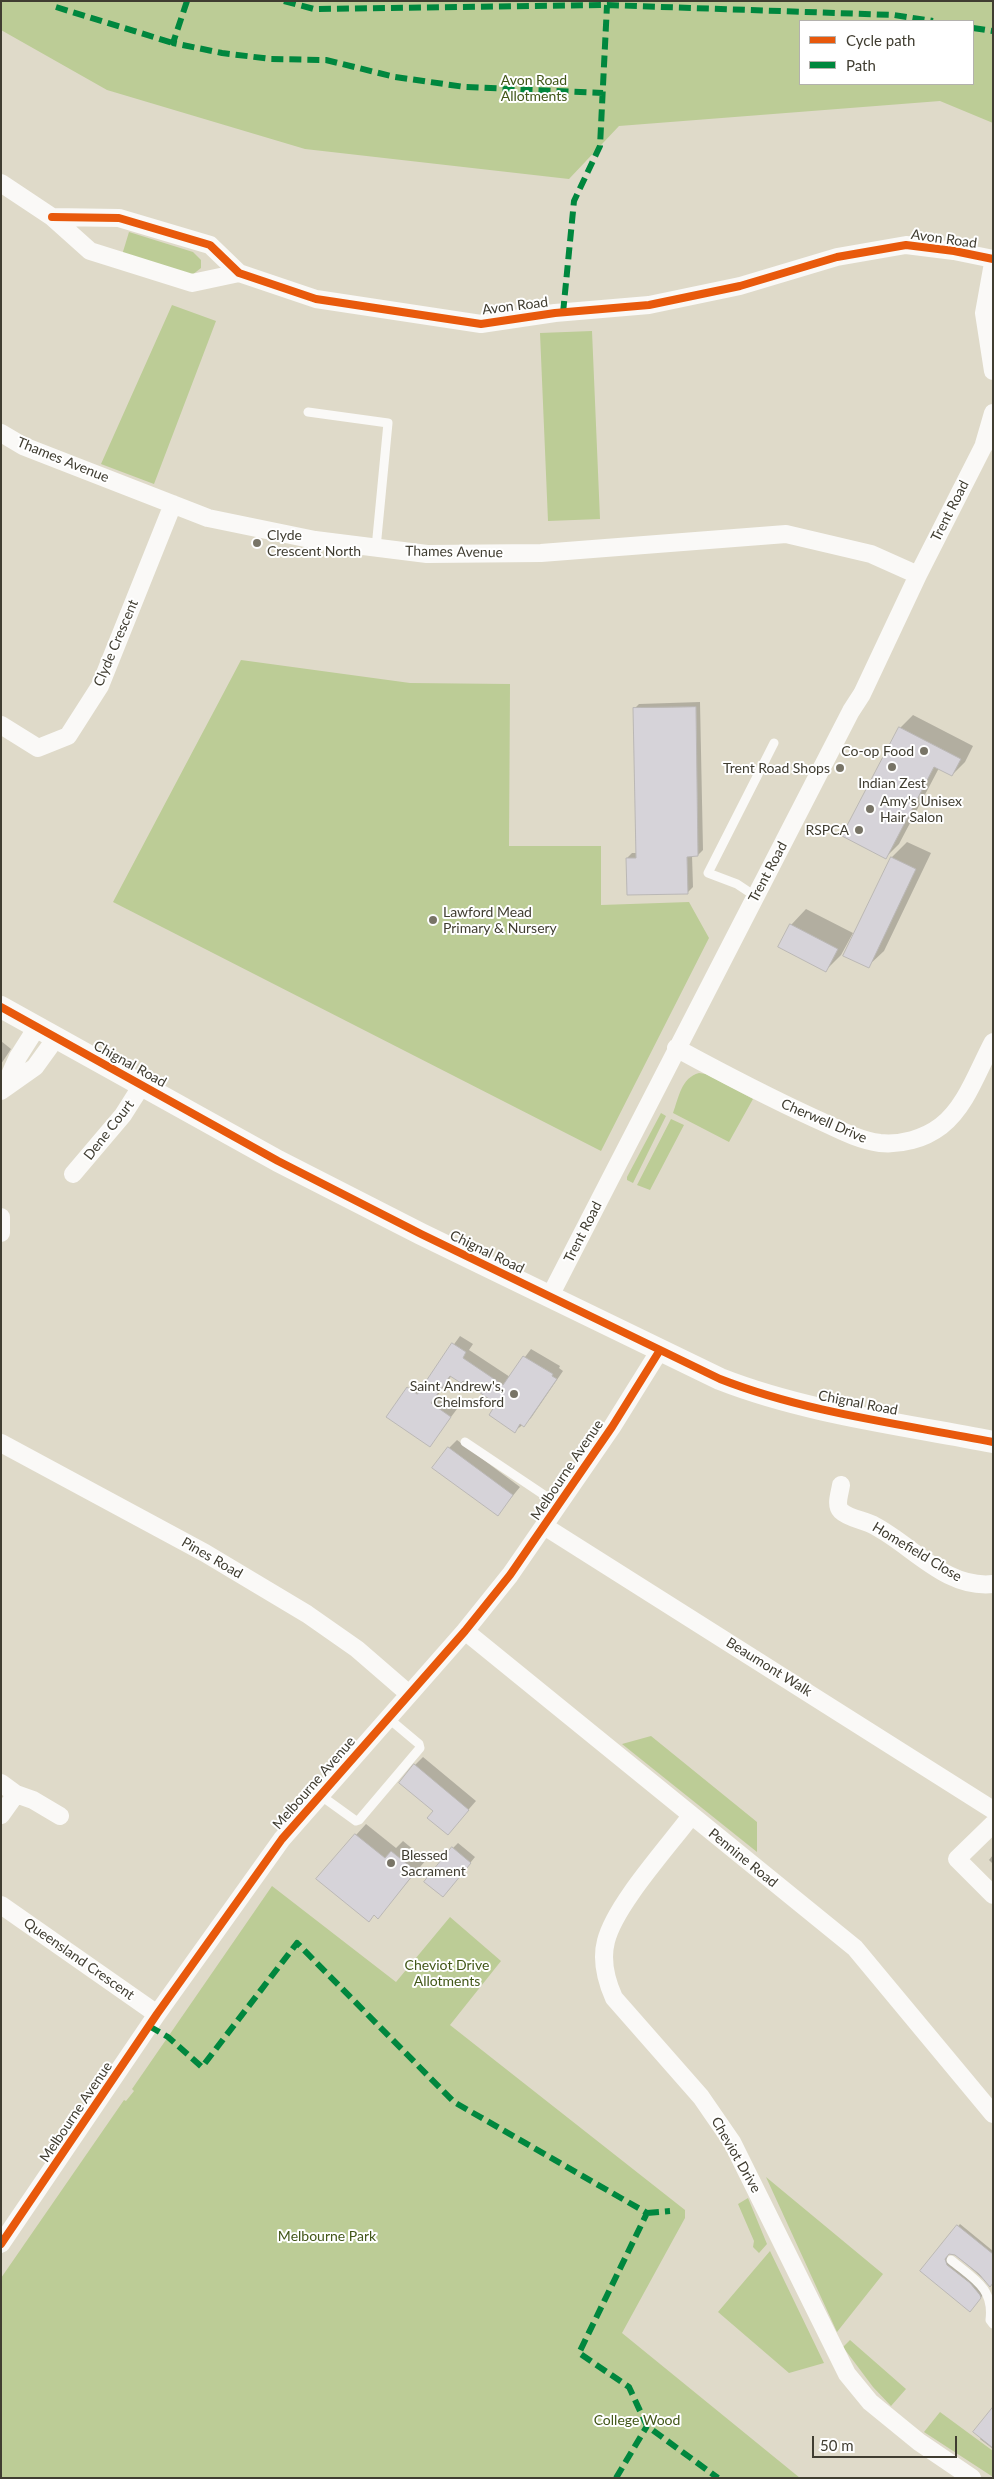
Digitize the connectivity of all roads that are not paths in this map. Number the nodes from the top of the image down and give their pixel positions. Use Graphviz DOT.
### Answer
graph roads {
  1 [pos="1,183"];
  2 [pos="52,217"];
  3 [pos="993,259"];
  4 [pos="993,264"];
  5 [pos="239,273"];
  6 [pos="993,371"];
  7 [pos="308,412"];
  8 [pos="993,412"];
  9 [pos="1,433"];
  10 [pos="988,440"];
  11 [pos="173,504"];
  12 [pos="376,548"];
  13 [pos="918,575"];
  14 [pos="1,725"];
  15 [pos="774,743"];
  16 [pos="755,896"];
  17 [pos="1,1007"];
  18 [pos="36,1027"];
  19 [pos="56,1038"];
  20 [pos="993,1042"];
  21 [pos="676,1048"];
  22 [pos="142,1085"];
  23 [pos="3,1089"];
  24 [pos="73,1174"];
  25 [pos="1,1217"];
  26 [pos="1,1233"];
  27 [pos="550,1296"];
  28 [pos="660,1350"];
  29 [pos="465,1442"];
  30 [pos="993,1442"];
  31 [pos="1,1443"];
  32 [pos="841,1485"];
  33 [pos="558,1505"];
  34 [pos="544,1526"];
  35 [pos="993,1584"];
  36 [pos="464,1631"];
  37 [pos="408,1694"];
  38 [pos="388,1718"];
  39 [pos="1,1783"];
  40 [pos="16,1794"];
  41 [pos="320,1795"];
  42 [pos="993,1810"];
  43 [pos="1,1815"];
  44 [pos="60,1816"];
  45 [pos="691,1816"];
  46 [pos="993,1824"];
  47 [pos="993,1895"];
  48 [pos="1,1905"];
  49 [pos="157,2014"];
  50 [pos="993,2114"];
  51 [pos="1,2244"];
  52 [pos="951,2260"];
  53 [pos="993,2324"];
  54 [pos="972,2478"];
  1 -- 2 [label="street"];
  2 -- 5 [label="street, Avon Road"];
  2 -- 5 [label="street"];
  3 -- 5 [label="street, Avon Road"];
  4 -- 6 [label="street"];
  7 -- 12 [label="lane"];
  8 -- 10 [label="street, Trent Road"];
  9 -- 11 [label="street, Thames Avenue"];
  10 -- 13 [label="street, Trent Road"];
  11 -- 12 [label="street, Thames Avenue"];
  11 -- 14 [label="street, Clyde Crescent"];
  12 -- 13 [label="street, Thames Avenue"];
  13 -- 16 [label="street, Trent Road"];
  15 -- 16 [label="lane"];
  16 -- 21 [label="street, Trent Road"];
  17 -- 18 [label="street, Chignal Road"];
  18 -- 19 [label="street, Chignal Road"];
  18 -- 23 [label="street"];
  19 -- 22 [label="street, Chignal Road"];
  19 -- 23 [label="street"];
  20 -- 21 [label="street, Cherwell Drive"];
  21 -- 27 [label="street, Trent Road"];
  22 -- 24 [label="street, Dene Court"];
  22 -- 27 [label="street, Chignal Road"];
  25 -- 26 [label="street"];
  27 -- 28 [label="street, Chignal Road"];
  28 -- 30 [label="street, Chignal Road"];
  28 -- 33 [label="street, Melbourne Avenue"];
  29 -- 33 [label="lane"];
  31 -- 37 [label="street, Pines Road"];
  32 -- 35 [label="street, Homefield Close"];
  33 -- 34 [label="street, Melbourne Avenue"];
  34 -- 36 [label="street, Melbourne Avenue"];
  34 -- 42 [label="street, Beaumont Walk"];
  36 -- 37 [label="street, Melbourne Avenue"];
  36 -- 45 [label="street, Pennine Road"];
  37 -- 38 [label="street, Melbourne Avenue"];
  38 -- 41 [label="street, Melbourne Avenue"];
  38 -- 41 [label="lane"];
  39 -- 40 [label="street"];
  40 -- 43 [label="street"];
  40 -- 44 [label="street"];
  41 -- 49 [label="street, Melbourne Avenue"];
  45 -- 50 [label="street, Pennine Road"];
  45 -- 54 [label="street, Cheviot Drive"];
  46 -- 47 [label="street"];
  48 -- 49 [label="street, Queensland Crescent"];
  49 -- 51 [label="street, Melbourne Avenue"];
  52 -- 53 [label="lane"];
}
